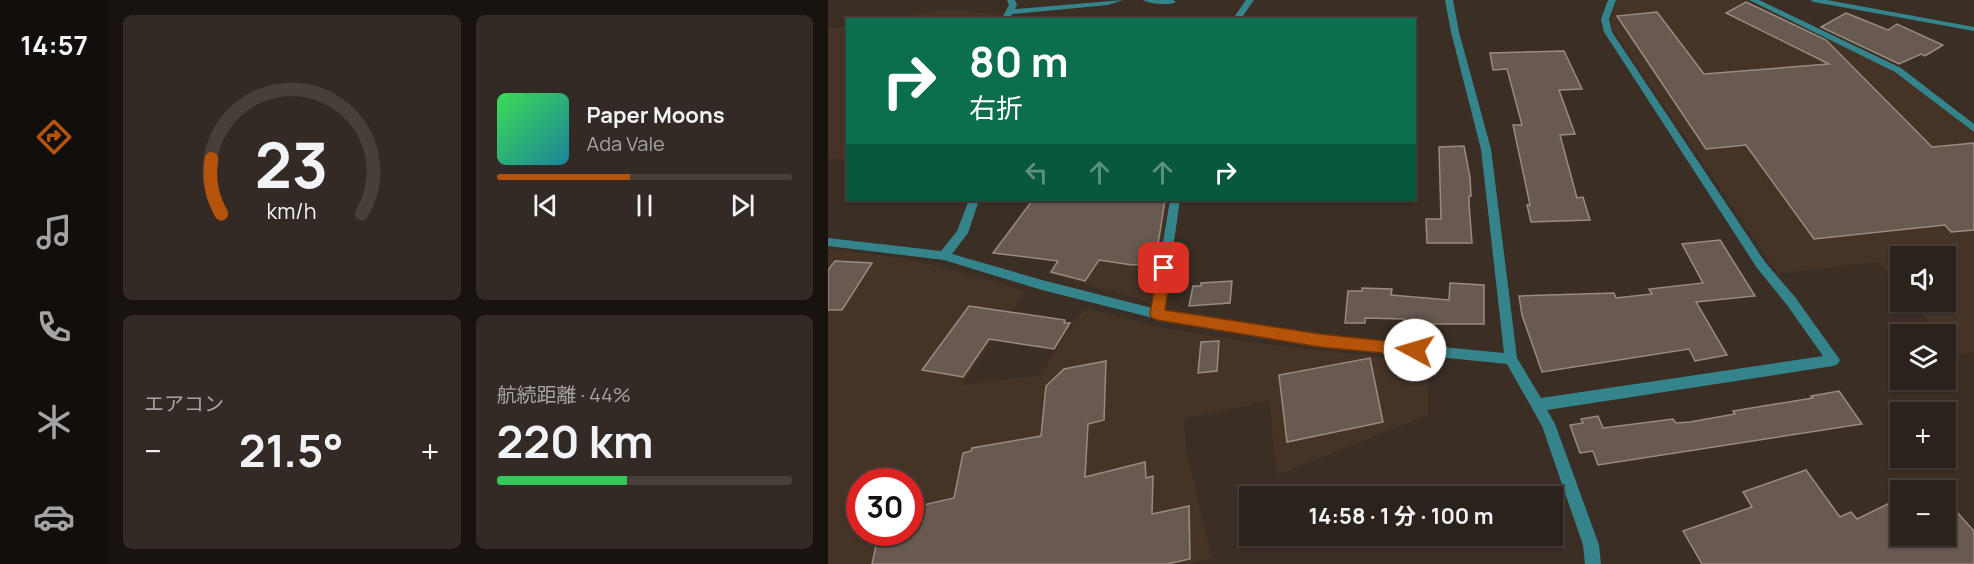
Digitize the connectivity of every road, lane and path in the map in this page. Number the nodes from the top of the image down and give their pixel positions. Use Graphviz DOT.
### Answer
graph roads {
  1 [pos="1011,0"];
  2 [pos="1119,0"];
  3 [pos="1148,0"];
  4 [pos="1250,0"];
  5 [pos="1449,0"];
  6 [pos="1612,0"];
  7 [pos="1753,0"];
  8 [pos="1814,0"];
  9 [pos="1172,2"];
  10 [pos="1007,16"];
  11 [pos="1237,18"];
  12 [pos="1974,29"];
  13 [pos="1974,129"];
  14 [pos="974,201"];
  15 [pos="1175,201"];
  16 [pos="828,242"];
  17 [pos="944,256"];
  18 [pos="1157,314"];
  19 [pos="1510,359"];
  20 [pos="1538,405"];
  21 [pos="1593,564"];
  1 -- 10 [label="street"];
  2 -- 10 [label="street"];
  3 -- 9 [label="street"];
  4 -- 11 [label="street"];
  5 -- 19 [label="street"];
  6 -- 20 [label="street"];
  7 -- 13 [label="street"];
  8 -- 12 [label="street"];
  14 -- 17 [label="street"];
  15 -- 18 [label="street"];
  16 -- 17 [label="street"];
  17 -- 18 [label="street"];
  18 -- 19 [label="street"];
  19 -- 20 [label="street"];
  20 -- 21 [label="street"];
}
